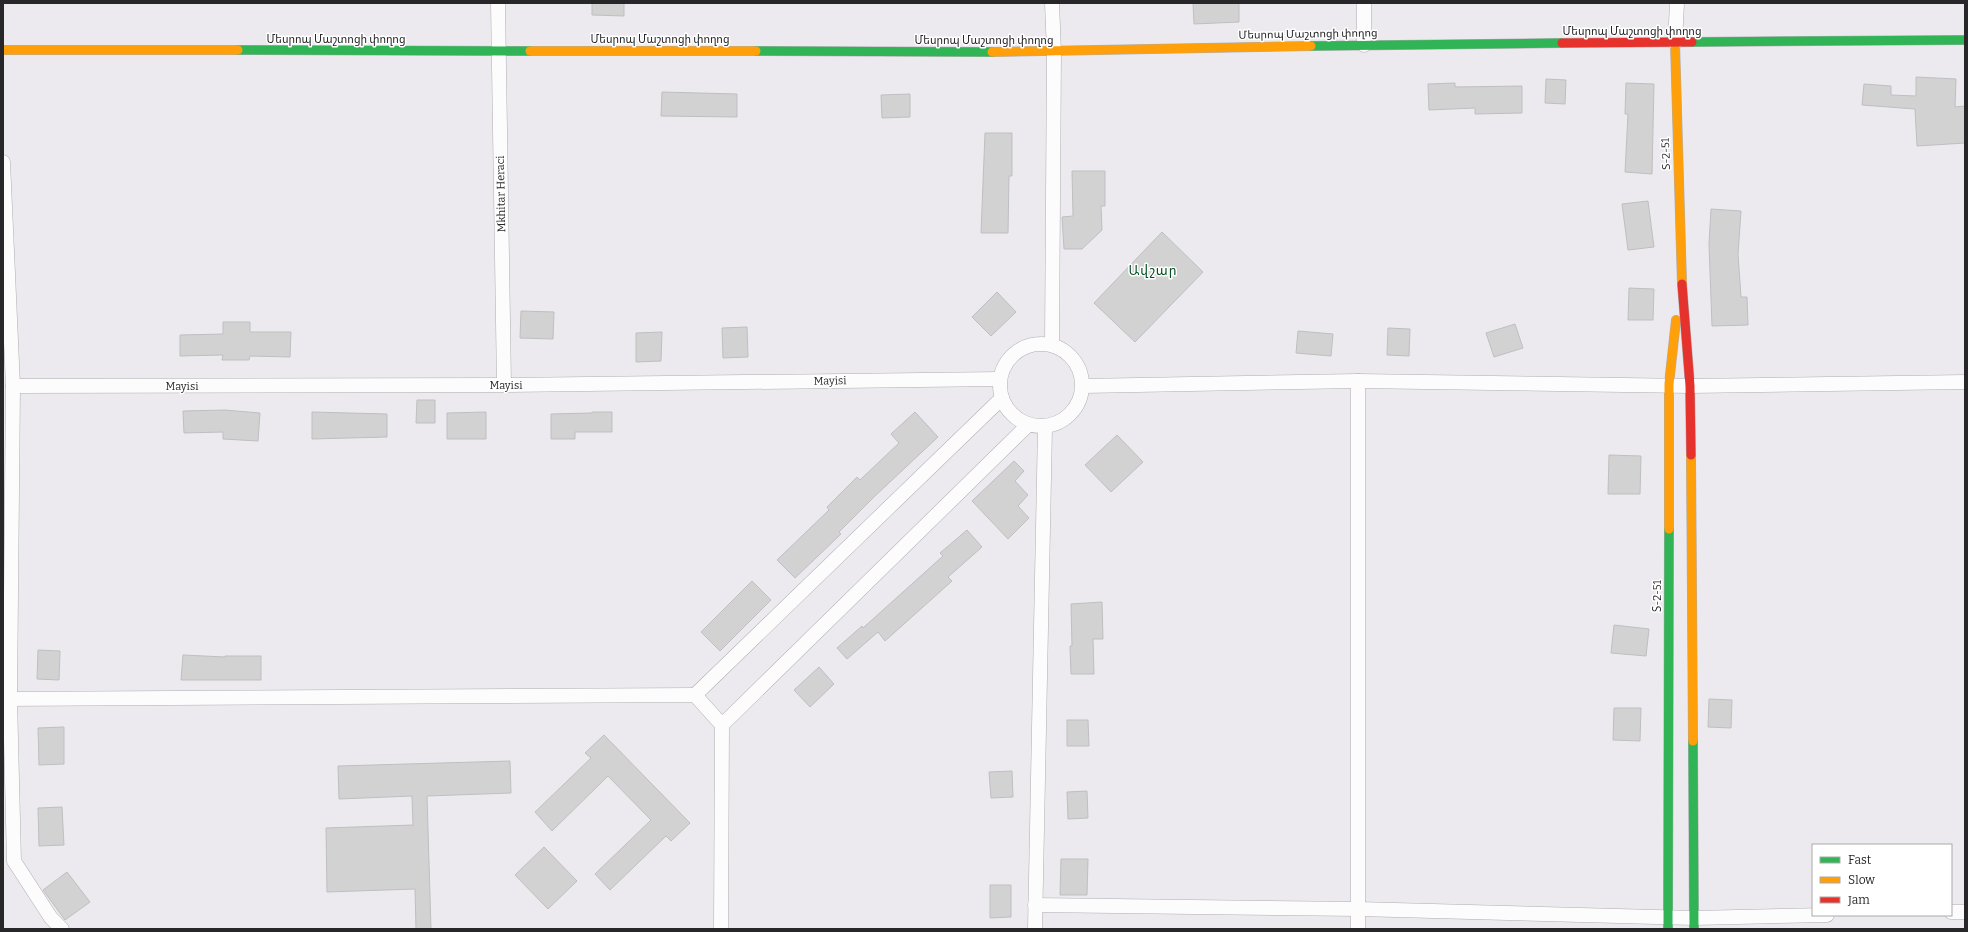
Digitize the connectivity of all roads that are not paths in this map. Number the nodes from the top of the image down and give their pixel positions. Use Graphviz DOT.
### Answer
graph roads {
  1 [pos="498,3"];
  2 [pos="1052,3"];
  3 [pos="1364,3"];
  4 [pos="1677,3"];
  5 [pos="1965,40"];
  6 [pos="1675,44"];
  7 [pos="1364,45"];
  8 [pos="3,50"];
  9 [pos="498,51"];
  10 [pos="1054,52"];
  11 [pos="3,162"];
  12 [pos="1681,265"];
  13 [pos="1052,344"];
  14 [pos="1000,379"];
  15 [pos="1358,381"];
  16 [pos="1965,382"];
  17 [pos="1669,384"];
  18 [pos="13,386"];
  19 [pos="504,386"];
  20 [pos="1083,386"];
  21 [pos="1690,386"];
  22 [pos="1002,398"];
  23 [pos="1028,425"];
  24 [pos="1045,427"];
  25 [pos="695,695"];
  26 [pos="7,699"];
  27 [pos="722,725"];
  28 [pos="1035,905"];
  29 [pos="1358,909"];
  30 [pos="1952,912"];
  31 [pos="1965,912"];
  32 [pos="1812,916"];
  33 [pos="1668,923"];
  34 [pos="1694,924"];
  35 [pos="62,929"];
  36 [pos="721,929"];
  37 [pos="1035,929"];
  38 [pos="1358,929"];
  1 -- 9 [label="street, Mkhitar Heraci"];
  2 -- 10 [label="street"];
  3 -- 7 [label="street"];
  4 -- 6 [label="street"];
  5 -- 6 [label="main road, Մեսրոպ Մաշտոցի փողոց"];
  6 -- 7 [label="main road, Մեսրոպ Մաշտոցի փողոց"];
  6 -- 12 [label="main road, Տ-2-51 / Տ-2-51"];
  7 -- 10 [label="main road, Մեսրոպ Մաշտոցի փողոց"];
  8 -- 9 [label="main road, Մեսրոպ Մաշտոցի փողոց"];
  9 -- 10 [label="main road, Մեսրոպ Մաշտոցի փողոց"];
  9 -- 19 [label="street, Mkhitar Heraci"];
  10 -- 13 [label="street"];
  11 -- 18 [label="street"];
  12 -- 17 [label="main road, Տ-2-51 / Տ-2-51"];
  12 -- 21 [label="main road, Տ-2-51 / Տ-2-51"];
  13 -- 14 [label="street"];
  13 -- 20 [label="street"];
  14 -- 19 [label="street, Mayisi"];
  14 -- 22 [label="street"];
  15 -- 17 [label="street"];
  15 -- 20 [label="street"];
  15 -- 29 [label="street"];
  16 -- 21 [label="street"];
  17 -- 21 [label="street"];
  17 -- 33 [label="main road, Տ-2-51 / Տ-2-51"];
  18 -- 19 [label="street, Mayisi"];
  18 -- 26 [label="street"];
  20 -- 24 [label="street"];
  21 -- 34 [label="main road, Տ-2-51 / Տ-2-51"];
  22 -- 23 [label="street"];
  22 -- 25 [label="street"];
  23 -- 24 [label="street"];
  23 -- 27 [label="street"];
  24 -- 28 [label="street"];
  25 -- 26 [label="street"];
  25 -- 27 [label="street"];
  26 -- 35 [label="street"];
  27 -- 36 [label="street"];
  28 -- 29 [label="street"];
  28 -- 37 [label="street"];
  29 -- 33 [label="street"];
  29 -- 38 [label="street"];
  30 -- 31 [label="street"];
  32 -- 34 [label="street"];
  33 -- 34 [label="street"];
}
